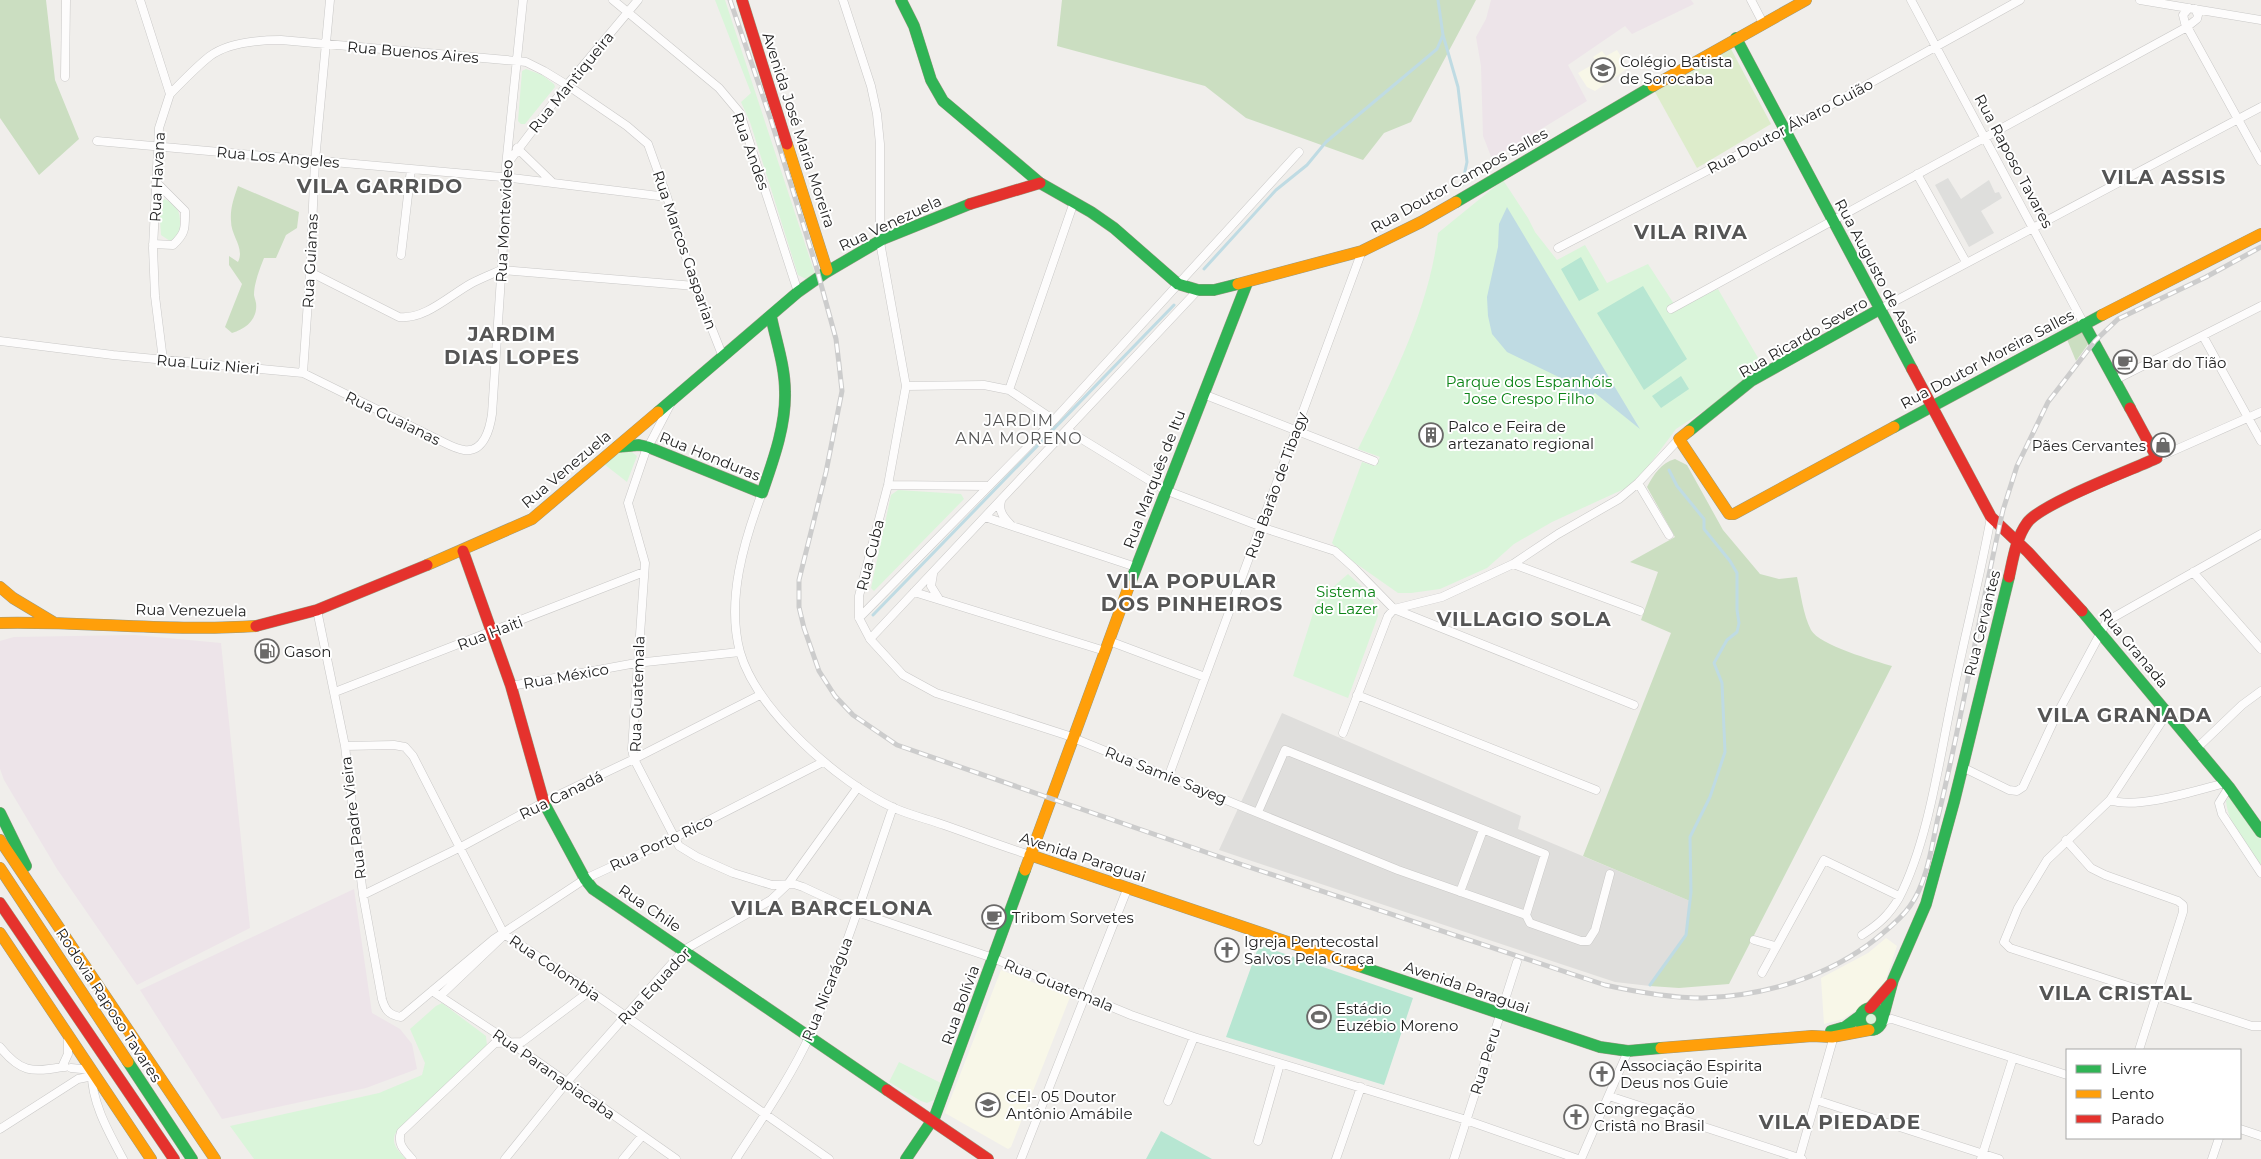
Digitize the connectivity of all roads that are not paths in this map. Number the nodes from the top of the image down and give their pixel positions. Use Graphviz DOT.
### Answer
graph roads {
  1 [pos="66,0"];
  2 [pos="140,0"];
  3 [pos="330,0"];
  4 [pos="523,0"];
  5 [pos="613,0"];
  6 [pos="638,0"];
  7 [pos="742,0"];
  8 [pos="843,0"];
  9 [pos="901,0"];
  10 [pos="1751,0"];
  11 [pos="1806,0"];
  12 [pos="1911,0"];
  13 [pos="2020,0"];
  14 [pos="2140,0"];
  15 [pos="2192,8"];
  16 [pos="629,12"];
  17 [pos="2261,20"];
  18 [pos="1763,23"];
  19 [pos="2187,27"];
  20 [pos="1736,38"];
  21 [pos="326,44"];
  22 [pos="1936,47"];
  23 [pos="517,61"];
  24 [pos="65,77"];
  25 [pos="567,85"];
  26 [pos="170,94"];
  27 [pos="2261,108"];
  28 [pos="2238,120"];
  29 [pos="1785,130"];
  30 [pos="1984,138"];
  31 [pos="97,141"];
  32 [pos="648,144"];
  33 [pos="157,146"];
  34 [pos="517,148"];
  35 [pos="1299,152"];
  36 [pos="315,161"];
  37 [pos="2261,161"];
  38 [pos="506,166"];
  39 [pos="411,169"];
  40 [pos="1917,174"];
  41 [pos="505,178"];
  42 [pos="156,182"];
  43 [pos="552,182"];
  44 [pos="1040,183"];
  45 [pos="667,197"];
  46 [pos="1074,202"];
  47 [pos="1833,220"];
  48 [pos="2032,228"];
  49 [pos="2261,234"];
  50 [pos="880,242"];
  51 [pos="153,244"];
  52 [pos="1558,248"];
  53 [pos="1362,251"];
  54 [pos="401,255"];
  55 [pos="1966,262"];
  56 [pos="501,270"];
  57 [pos="827,270"];
  58 [pos="310,272"];
  59 [pos="1247,283"];
  60 [pos="1178,284"];
  61 [pos="695,286"];
  62 [pos="1198,290"];
  63 [pos="798,292"];
  64 [pos="2261,306"];
  65 [pos="1671,309"];
  66 [pos="1880,309"];
  67 [pos="771,316"];
  68 [pos="2099,316"];
  69 [pos="2084,324"];
  70 [pos="2092,336"];
  71 [pos="2203,336"];
  72 [pos="0,341"];
  73 [pos="723,357"];
  74 [pos="163,360"];
  75 [pos="303,373"];
  76 [pos="2115,380"];
  77 [pos="906,386"];
  78 [pos="1009,390"];
  79 [pos="1203,394"];
  80 [pos="675,397"];
  81 [pos="1932,405"];
  82 [pos="2261,412"];
  83 [pos="1081,415"];
  84 [pos="2248,418"];
  85 [pos="1054,420"];
  86 [pos="1066,430"];
  87 [pos="1296,431"];
  88 [pos="1679,439"];
  89 [pos="1083,440"];
  90 [pos="484,441"];
  91 [pos="2261,441"];
  92 [pos="617,447"];
  93 [pos="648,447"];
  94 [pos="2157,458"];
  95 [pos="1374,461"];
  96 [pos="1638,483"];
  97 [pos="888,485"];
  98 [pos="987,486"];
  99 [pos="1165,490"];
  100 [pos="762,493"];
  101 [pos="1002,500"];
  102 [pos="985,517"];
  103 [pos="1991,517"];
  104 [pos="1013,526"];
  105 [pos="1261,527"];
  106 [pos="2261,534"];
  107 [pos="1669,535"];
  108 [pos="2017,543"];
  109 [pos="463,552"];
  110 [pos="1513,564"];
  111 [pos="1136,567"];
  112 [pos="935,570"];
  113 [pos="644,572"];
  114 [pos="2192,572"];
  115 [pos="0,587"];
  116 [pos="914,592"];
  117 [pos="939,599"];
  118 [pos="1394,609"];
  119 [pos="317,610"];
  120 [pos="1640,611"];
  121 [pos="859,618"];
  122 [pos="53,622"];
  123 [pos="0,623"];
  124 [pos="2101,631"];
  125 [pos="492,633"];
  126 [pos="870,640"];
  127 [pos="1107,646"];
  128 [pos="2261,650"];
  129 [pos="740,652"];
  130 [pos="636,663"];
  131 [pos="1205,677"];
  132 [pos="511,686"];
  133 [pos="2261,691"];
  134 [pos="335,692"];
  135 [pos="760,695"];
  136 [pos="1357,695"];
  137 [pos="1634,705"];
  138 [pos="2168,712"];
  139 [pos="1343,732"];
  140 [pos="1073,738"];
  141 [pos="344,746"];
  142 [pos="2197,748"];
  143 [pos="634,759"];
  144 [pos="823,762"];
  145 [pos="1962,767"];
  146 [pos="1169,775"];
  147 [pos="2227,785"];
  148 [pos="858,787"];
  149 [pos="1596,790"];
  150 [pos="2110,800"];
  151 [pos="544,802"];
  152 [pos="893,807"];
  153 [pos="1258,812"];
  154 [pos="0,813"];
  155 [pos="1483,830"];
  156 [pos="2261,832"];
  157 [pos="674,838"];
  158 [pos="0,840"];
  159 [pos="2066,840"];
  160 [pos="461,847"];
  161 [pos="1030,855"];
  162 [pos="0,868"];
  163 [pos="2261,873"];
  164 [pos="1610,874"];
  165 [pos="585,879"];
  166 [pos="788,884"];
  167 [pos="1128,887"];
  168 [pos="1460,892"];
  169 [pos="363,895"];
  170 [pos="1899,896"];
  171 [pos="0,903"];
  172 [pos="45,905"];
  173 [pos="857,912"];
  174 [pos="1526,915"];
  175 [pos="0,933"];
  176 [pos="504,934"];
  177 [pos="1862,935"];
  178 [pos="1754,940"];
  179 [pos="1775,946"];
  180 [pos="684,950"];
  181 [pos="993,958"];
  182 [pos="1517,962"];
  183 [pos="1762,972"];
  184 [pos="1893,980"];
  185 [pos="432,991"];
  186 [pos="590,991"];
  187 [pos="1084,994"];
  188 [pos="440,996"];
  189 [pos="2156,996"];
  190 [pos="1870,1008"];
  191 [pos="1500,1014"];
  192 [pos="625,1016"];
  193 [pos="1860,1016"];
  194 [pos="401,1017"];
  195 [pos="1877,1026"];
  196 [pos="2261,1026"];
  197 [pos="63,1027"];
  198 [pos="1831,1034"];
  199 [pos="809,1036"];
  200 [pos="1194,1037"];
  201 [pos="511,1043"];
  202 [pos="0,1047"];
  203 [pos="2139,1049"];
  204 [pos="1628,1051"];
  205 [pos="2013,1058"];
  206 [pos="1280,1064"];
  207 [pos="62,1067"];
  208 [pos="71,1068"];
  209 [pos="2066,1075"];
  210 [pos="94,1076"];
  211 [pos="78,1079"];
  212 [pos="567,1082"];
  213 [pos="1361,1086"];
  214 [pos="1609,1096"];
  215 [pos="1816,1100"];
  216 [pos="1168,1101"];
  217 [pos="765,1114"];
  218 [pos="1467,1120"];
  219 [pos="932,1121"];
  220 [pos="0,1129"];
  221 [pos="2241,1129"];
  222 [pos="642,1136"];
  223 [pos="2261,1136"];
  224 [pos="2219,1139"];
  225 [pos="1258,1141"];
  226 [pos="1982,1156"];
  227 [pos="123,1159"];
  228 [pos="151,1159"];
  229 [pos="174,1159"];
  230 [pos="192,1159"];
  231 [pos="215,1159"];
  232 [pos="412,1159"];
  233 [pos="504,1159"];
  234 [pos="623,1159"];
  235 [pos="676,1159"];
  236 [pos="736,1159"];
  237 [pos="829,1159"];
  238 [pos="906,1159"];
  239 [pos="988,1159"];
  240 [pos="1020,1159"];
  241 [pos="1336,1159"];
  242 [pos="1454,1159"];
  243 [pos="1580,1159"];
  244 [pos="1800,1159"];
  245 [pos="1999,1159"];
  246 [pos="2212,1159"];
  1 -- 24 [label="street"];
  2 -- 26 [label="street"];
  3 -- 21 [label="street, Rua Guianas"];
  4 -- 23 [label="street, Rua Montevideo"];
  5 -- 16 [label="street, Rua Andes"];
  6 -- 16 [label="street, Rua Mantiqueira"];
  7 -- 57 [label="main road, Avenida José Maria Moreira"];
  8 -- 50 [label="street, Rua Cuba"];
  9 -- 44 [label="main road, Rua Doutor Campos Salles"];
  10 -- 18 [label="street"];
  11 -- 18 [label="main road, Rua Doutor Campos Salles"];
  12 -- 22 [label="street, Rua Raposo Tavares"];
  13 -- 22 [label="street, Rua Doutor Álvaro Guião"];
  14 -- 15 [label="street"];
  15 -- 17 [label="street"];
  15 -- 19 [label="street"];
  15 -- 19 [label="street"];
  16 -- 25 [label="street, Rua Mantiqueira"];
  16 -- 63 [label="street, Rua Andes"];
  18 -- 20 [label="main road, Rua Doutor Campos Salles"];
  19 -- 28 [label="street"];
  19 -- 30 [label="street"];
  20 -- 29 [label="main road, Rua Augusto de Assis"];
  20 -- 53 [label="main road, Rua Doutor Campos Salles"];
  21 -- 23 [label="street, Rua Buenos Aires"];
  21 -- 26 [label="street, Rua Buenos Aires"];
  21 -- 36 [label="street, Rua Guianas"];
  22 -- 29 [label="street, Rua Doutor Álvaro Guião"];
  22 -- 30 [label="street, Rua Raposo Tavares"];
  23 -- 25 [label="street, Rua Buenos Aires"];
  23 -- 38 [label="street, Rua Montevideo"];
  25 -- 32 [label="street, Rua Buenos Aires"];
  25 -- 34 [label="street, Rua Mantiqueira"];
  26 -- 33 [label="street, Rua Havana"];
  27 -- 28 [label="street, Rua Ricardo Severo"];
  28 -- 37 [label="street"];
  28 -- 48 [label="street, Rua Ricardo Severo"];
  29 -- 47 [label="main road, Rua Augusto de Assis"];
  29 -- 52 [label="street, Rua Doutor Álvaro Guião"];
  30 -- 40 [label="street"];
  30 -- 48 [label="street, Rua Raposo Tavares"];
  31 -- 33 [label="street, Rua Los Angeles"];
  32 -- 45 [label="street, Rua Marcos Gasparian"];
  33 -- 36 [label="street, Rua Los Angeles"];
  33 -- 42 [label="street, Rua Havana"];
  34 -- 38 [label="street, Rua Mantiqueira"];
  34 -- 43 [label="street"];
  35 -- 60 [label="street"];
  36 -- 39 [label="street, Rua Los Angeles"];
  36 -- 58 [label="street, Rua Guianas"];
  38 -- 41 [label="street, Rua Montevideo"];
  39 -- 41 [label="street, Rua Los Angeles"];
  39 -- 54 [label="street"];
  40 -- 47 [label="street"];
  40 -- 55 [label="street"];
  41 -- 43 [label="street, Rua Los Angeles"];
  41 -- 56 [label="street, Rua Montevideo"];
  42 -- 51 [label="street, Rua Havana"];
  42 -- 51 [label="street"];
  43 -- 45 [label="street, Rua Los Angeles"];
  44 -- 46 [label="main road, Rua Doutor Campos Salles"];
  44 -- 50 [label="main road, Rua Venezuela"];
  45 -- 61 [label="street, Rua Marcos Gasparian"];
  46 -- 60 [label="main road, Rua Doutor Campos Salles"];
  46 -- 78 [label="street"];
  47 -- 65 [label="street"];
  47 -- 66 [label="main road, Rua Augusto de Assis"];
  48 -- 55 [label="street, Rua Ricardo Severo"];
  48 -- 69 [label="street, Rua Raposo Tavares"];
  49 -- 68 [label="main road, Rua Doutor Moreira Salles"];
  50 -- 57 [label="main road, Rua Venezuela"];
  50 -- 77 [label="street, Rua Cuba"];
  51 -- 74 [label="street, Rua Havana"];
  53 -- 59 [label="main road, Rua Doutor Campos Salles"];
  53 -- 87 [label="street, Rua Barão de Tibagy"];
  55 -- 66 [label="street, Rua Ricardo Severo"];
  56 -- 58 [label="street"];
  56 -- 61 [label="street"];
  56 -- 90 [label="street, Rua Montevideo"];
  57 -- 63 [label="main road, Rua Venezuela"];
  58 -- 75 [label="street, Rua Guianas"];
  59 -- 62 [label="main road, Rua Doutor Campos Salles"];
  59 -- 79 [label="main road, Rua Marquês de Itu"];
  60 -- 62 [label="main road, Rua Doutor Campos Salles"];
  60 -- 85 [label="street"];
  61 -- 73 [label="street, Rua Marcos Gasparian"];
  62 -- 83 [label="street"];
  63 -- 67 [label="main road, Rua Venezuela"];
  64 -- 71 [label="street"];
  66 -- 81 [label="main road, Rua Augusto de Assis"];
  66 -- 88 [label="main road, Rua Ricardo Severo"];
  67 -- 73 [label="main road, Rua Venezuela"];
  67 -- 100 [label="main road, Avenida Paraguai"];
  68 -- 69 [label="main road, Rua Doutor Moreira Salles"];
  68 -- 70 [label="main road"];
  69 -- 70 [label="main road, Rua Raposo Tavares"];
  69 -- 81 [label="main road, Rua Doutor Moreira Salles"];
  70 -- 76 [label="main road, Rua Raposo Tavares"];
  71 -- 76 [label="street"];
  71 -- 84 [label="street"];
  72 -- 74 [label="street, Rua Luiz Nieri"];
  73 -- 80 [label="main road, Rua Venezuela"];
  74 -- 75 [label="street, Rua Luiz Nieri"];
  75 -- 90 [label="street, Rua Guaianas"];
  76 -- 94 [label="main road, Rua Raposo Tavares"];
  77 -- 78 [label="street"];
  77 -- 97 [label="street, Rua Cuba"];
  78 -- 85 [label="street"];
  79 -- 87 [label="street"];
  79 -- 99 [label="main road, Rua Marquês de Itu"];
  80 -- 92 [label="main road, Rua Venezuela"];
  80 -- 93 [label="street, Rua Guatemala"];
  81 -- 88 [label="main road, Rua Doutor Moreira Salles"];
  81 -- 103 [label="main road, Rua Augusto de Assis"];
  82 -- 84 [label="street, Rua Cervantes"];
  83 -- 86 [label="street"];
  83 -- 89 [label="street"];
  84 -- 91 [label="street"];
  84 -- 94 [label="street, Rua Cervantes"];
  85 -- 98 [label="street"];
  86 -- 89 [label="street"];
  86 -- 101 [label="street"];
  87 -- 95 [label="street"];
  87 -- 105 [label="street, Rua Barão de Tibagy"];
  88 -- 96 [label="street, Rua Ricardo Severo"];
  89 -- 99 [label="street"];
  92 -- 93 [label="main road, Rua Honduras"];
  92 -- 109 [label="main road, Rua Venezuela"];
  93 -- 100 [label="main road, Rua Honduras"];
  93 -- 113 [label="street, Rua Guatemala"];
  94 -- 108 [label="main road, Rua Cervantes"];
  96 -- 107 [label="street"];
  96 -- 110 [label="street, Rua Ricardo Severo"];
  97 -- 98 [label="street"];
  97 -- 121 [label="street, Rua Cuba"];
  98 -- 121 [label="street"];
  99 -- 105 [label="street"];
  99 -- 111 [label="main road, Rua Marquês de Itu"];
  100 -- 129 [label="street, Avenida Paraguai"];
  101 -- 102 [label="street"];
  101 -- 104 [label="street"];
  102 -- 104 [label="street"];
  102 -- 112 [label="street"];
  103 -- 108 [label="main road, Rua Granada"];
  103 -- 170 [label="street, Rua Cervantes"];
  104 -- 111 [label="street"];
  105 -- 118 [label="street"];
  105 -- 131 [label="street, Rua Barão de Tibagy"];
  106 -- 114 [label="street"];
  108 -- 124 [label="main road, Rua Granada"];
  108 -- 145 [label="main road, Rua Cervantes"];
  109 -- 119 [label="main road, Rua Venezuela"];
  109 -- 125 [label="main road, Rua Chile"];
  110 -- 118 [label="street, Rua Ricardo Severo"];
  110 -- 120 [label="street"];
  111 -- 127 [label="main road, Rua Marquês de Itu"];
  112 -- 116 [label="street"];
  112 -- 117 [label="street"];
  113 -- 125 [label="street, Rua Haiti"];
  113 -- 130 [label="street, Rua Guatemala"];
  114 -- 124 [label="street"];
  114 -- 128 [label="street"];
  115 -- 122 [label="main road, Rua Venezuela"];
  116 -- 117 [label="street"];
  116 -- 126 [label="street"];
  117 -- 127 [label="street"];
  118 -- 136 [label="street"];
  118 -- 137 [label="street"];
  119 -- 122 [label="main road, Rua Venezuela"];
  119 -- 134 [label="street, Rua Padre Vieira"];
  121 -- 126 [label="street, Rua Cuba"];
  122 -- 123 [label="main road, Rua Venezuela"];
  124 -- 138 [label="main road, Rua Granada"];
  124 -- 145 [label="street"];
  125 -- 132 [label="main road, Rua Chile"];
  125 -- 134 [label="street, Rua Haiti"];
  126 -- 140 [label="street, Rua Cuba"];
  127 -- 131 [label="street"];
  127 -- 140 [label="main road, Rua Marquês de Itu"];
  129 -- 130 [label="street, Rua México"];
  129 -- 135 [label="street, Avenida Paraguai"];
  130 -- 132 [label="street, Rua México"];
  130 -- 143 [label="street, Rua Guatemala"];
  131 -- 146 [label="street, Rua Barão de Tibagy"];
  132 -- 151 [label="main road, Rua Chile"];
  133 -- 142 [label="street"];
  134 -- 141 [label="street, Rua Padre Vieira"];
  135 -- 143 [label="street, Rua Canadá"];
  135 -- 144 [label="street, Avenida Paraguai"];
  136 -- 139 [label="street"];
  136 -- 149 [label="street"];
  138 -- 142 [label="main road, Rua Granada"];
  138 -- 150 [label="street"];
  140 -- 146 [label="street, Rua Samie Sayeg"];
  140 -- 161 [label="main road, Rua Marquês de Itu"];
  141 -- 160 [label="street, Rua Colombia"];
  141 -- 169 [label="street, Rua Padre Vieira"];
  142 -- 147 [label="main road, Rua Granada"];
  143 -- 151 [label="street, Rua Canadá"];
  143 -- 157 [label="street, Rua Guatemala"];
  144 -- 148 [label="street, Avenida Paraguai"];
  144 -- 157 [label="street, Rua Porto Rico"];
  145 -- 184 [label="main road, Rua Cervantes"];
  146 -- 153 [label="street, Rua Samie Sayeg"];
  147 -- 150 [label="street"];
  147 -- 156 [label="main road, Rua Granada"];
  147 -- 163 [label="street"];
  148 -- 152 [label="street, Avenida Paraguai"];
  148 -- 166 [label="street, Rua Equador"];
  150 -- 159 [label="street"];
  151 -- 160 [label="street, Rua Canadá"];
  151 -- 165 [label="main road, Rua Chile"];
  152 -- 161 [label="street, Avenida Paraguai"];
  152 -- 173 [label="street, Rua Nicarágua"];
  153 -- 155 [label="street"];
  153 -- 168 [label="street, Rua Samie Sayeg"];
  154 -- 172 [label="main road"];
  155 -- 168 [label="street"];
  155 -- 174 [label="street"];
  157 -- 165 [label="street, Rua Porto Rico"];
  157 -- 166 [label="street, Rua Guatemala"];
  158 -- 172 [label="main road"];
  159 -- 189 [label="street"];
  159 -- 189 [label="street"];
  160 -- 169 [label="street, Rua Canadá"];
  160 -- 176 [label="street, Rua Colombia"];
  161 -- 167 [label="main road, Avenida Paraguai"];
  161 -- 181 [label="main road, Rua Bolívia"];
  162 -- 230 [label="main road, Rodovia Raposo Tavares"];
  164 -- 174 [label="street, Rua Samie Sayeg"];
  165 -- 176 [label="street, Rua Porto Rico"];
  165 -- 180 [label="main road, Rua Chile"];
  166 -- 173 [label="street, Rua Guatemala"];
  166 -- 180 [label="street, Rua Equador"];
  167 -- 187 [label="street"];
  167 -- 191 [label="main road, Avenida Paraguai"];
  168 -- 174 [label="street, Rua Samie Sayeg"];
  169 -- 194 [label="street, Rua Padre Vieira"];
  170 -- 177 [label="street, Rua Cervantes"];
  170 -- 179 [label="street"];
  171 -- 229 [label="main road, Rodovia Raposo Tavares"];
  172 -- 231 [label="main road"];
  173 -- 181 [label="street, Rua Guatemala"];
  173 -- 199 [label="street, Rua Nicarágua"];
  175 -- 197 [label="main road"];
  176 -- 185 [label="street, Rua Porto Rico"];
  176 -- 186 [label="street, Rua Colombia"];
  176 -- 188 [label="street, Rua Porto Rico"];
  178 -- 179 [label="street"];
  179 -- 183 [label="street"];
  180 -- 192 [label="street, Rua Equador"];
  180 -- 199 [label="main road, Rua Chile"];
  181 -- 187 [label="street, Rua Guatemala"];
  181 -- 219 [label="main road, Rua Bolívia"];
  182 -- 191 [label="street, Rua Peru"];
  184 -- 190 [label="main road, Rua Cervantes"];
  184 -- 195 [label="main road, Rua Cervantes"];
  185 -- 188 [label="street, Rua Paranapiacaba"];
  185 -- 194 [label="street, Rua Porto Rico"];
  186 -- 192 [label="street, Rua Colombia"];
  186 -- 201 [label="street"];
  187 -- 200 [label="street, Rua Guatemala"];
  187 -- 240 [label="street"];
  188 -- 201 [label="street, Rua Paranapiacaba"];
  189 -- 196 [label="street"];
  189 -- 203 [label="street"];
  190 -- 193 [label="main road"];
  190 -- 195 [label="main road"];
  191 -- 204 [label="main road, Avenida Paraguai"];
  191 -- 218 [label="street, Rua Peru"];
  192 -- 212 [label="street, Rua Equador"];
  192 -- 217 [label="street, Rua Colombia"];
  193 -- 195 [label="main road"];
  193 -- 198 [label="main road, Avenida Paraguai"];
  195 -- 198 [label="main road, Avenida Paraguai"];
  195 -- 205 [label="street"];
  197 -- 207 [label="street"];
  197 -- 210 [label="main road"];
  198 -- 204 [label="main road, Avenida Paraguai"];
  198 -- 215 [label="street"];
  199 -- 217 [label="street, Rua Nicarágua"];
  199 -- 219 [label="main road, Rua Chile"];
  200 -- 206 [label="street, Rua Guatemala"];
  200 -- 216 [label="street"];
  201 -- 212 [label="street, Rua Paranapiacaba"];
  201 -- 232 [label="street"];
  202 -- 207 [label="street"];
  204 -- 214 [label="street"];
  205 -- 209 [label="street"];
  205 -- 226 [label="street"];
  206 -- 213 [label="street, Rua Guatemala"];
  206 -- 225 [label="street"];
  207 -- 208 [label="street"];
  208 -- 210 [label="street"];
  208 -- 211 [label="street"];
  210 -- 211 [label="street"];
  210 -- 227 [label="street"];
  210 -- 228 [label="main road"];
  211 -- 220 [label="street"];
  212 -- 222 [label="street, Rua Paranapiacaba"];
  212 -- 233 [label="street, Rua Equador"];
  213 -- 218 [label="street, Rua Guatemala"];
  213 -- 241 [label="street"];
  214 -- 243 [label="street"];
  214 -- 244 [label="street"];
  215 -- 226 [label="street"];
  215 -- 244 [label="street"];
  217 -- 236 [label="street, Rua Nicarágua"];
  217 -- 237 [label="street, Rua Colombia"];
  218 -- 242 [label="street, Rua Peru"];
  218 -- 243 [label="street, Rua Guatemala"];
  219 -- 238 [label="main road, Rua Bolívia"];
  219 -- 239 [label="main road, Rua Chile"];
  221 -- 223 [label="street"];
  222 -- 234 [label="street"];
  222 -- 235 [label="street, Rua Paranapiacaba"];
  224 -- 246 [label="street"];
  226 -- 245 [label="street"];
}
